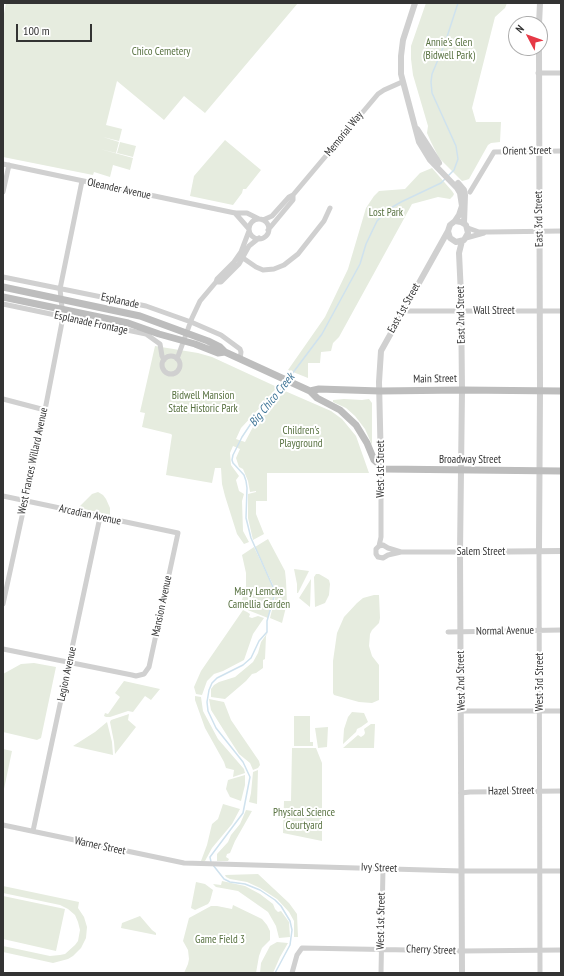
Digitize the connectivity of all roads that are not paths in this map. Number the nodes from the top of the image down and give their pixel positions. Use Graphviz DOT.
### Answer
graph roads {
  1 [pos="415,3"];
  2 [pos="540,3"];
  3 [pos="539,16"];
  4 [pos="539,56"];
  5 [pos="538,73"];
  6 [pos="561,73"];
  7 [pos="402,82"];
  8 [pos="538,150"];
  9 [pos="561,151"];
  10 [pos="6,165"];
  11 [pos="82,181"];
  12 [pos="454,182"];
  13 [pos="3,192"];
  14 [pos="470,192"];
  15 [pos="294,195"];
  16 [pos="330,208"];
  17 [pos="235,213"];
  18 [pos="261,220"];
  19 [pos="455,222"];
  20 [pos="466,225"];
  21 [pos="249,230"];
  22 [pos="268,230"];
  23 [pos="448,231"];
  24 [pos="540,231"];
  25 [pos="561,231"];
  26 [pos="489,232"];
  27 [pos="259,238"];
  28 [pos="464,240"];
  29 [pos="243,258"];
  30 [pos="3,277"];
  31 [pos="216,282"];
  32 [pos="3,287"];
  33 [pos="60,289"];
  34 [pos="3,297"];
  35 [pos="61,300"];
  36 [pos="3,304"];
  37 [pos="62,309"];
  38 [pos="403,310"];
  39 [pos="461,311"];
  40 [pos="539,311"];
  41 [pos="561,311"];
  42 [pos="63,317"];
  43 [pos="191,322"];
  44 [pos="187,332"];
  45 [pos="184,340"];
  46 [pos="225,352"];
  47 [pos="177,359"];
  48 [pos="240,359"];
  49 [pos="164,360"];
  50 [pos="462,390"];
  51 [pos="540,390"];
  52 [pos="561,390"];
  53 [pos="310,391"];
  54 [pos="380,391"];
  55 [pos="3,399"];
  56 [pos="45,410"];
  57 [pos="381,467"];
  58 [pos="460,471"];
  59 [pos="539,471"];
  60 [pos="561,471"];
  61 [pos="3,496"];
  62 [pos="24,501"];
  63 [pos="100,517"];
  64 [pos="178,533"];
  65 [pos="379,546"];
  66 [pos="388,548"];
  67 [pos="539,551"];
  68 [pos="561,551"];
  69 [pos="401,552"];
  70 [pos="460,552"];
  71 [pos="388,555"];
  72 [pos="3,604"];
  73 [pos="540,630"];
  74 [pos="561,630"];
  75 [pos="448,632"];
  76 [pos="461,632"];
  77 [pos="3,649"];
  78 [pos="70,663"];
  79 [pos="462,711"];
  80 [pos="540,711"];
  81 [pos="561,711"];
  82 [pos="540,791"];
  83 [pos="561,791"];
  84 [pos="461,793"];
  85 [pos="3,825"];
  86 [pos="33,831"];
  87 [pos="198,864"];
  88 [pos="382,868"];
  89 [pos="561,870"];
  90 [pos="461,871"];
  91 [pos="540,871"];
  92 [pos="381,949"];
  93 [pos="540,950"];
  94 [pos="561,950"];
  95 [pos="462,951"];
  96 [pos="292,973"];
  97 [pos="381,973"];
  98 [pos="462,973"];
  99 [pos="540,973"];
  1 -- 7 [label="street"];
  2 -- 3 [label="street"];
  4 -- 5 [label="street, East 3rd Street"];
  5 -- 6 [label="street"];
  5 -- 8 [label="street, East 3rd Street"];
  7 -- 12 [label="street"];
  7 -- 15 [label="street, Memorial Way"];
  8 -- 9 [label="street, Orient Street"];
  8 -- 14 [label="street, Orient Street"];
  8 -- 24 [label="street, East 3rd Street"];
  10 -- 11 [label="street, Oleander Avenue"];
  10 -- 13 [label="street"];
  11 -- 17 [label="street, Oleander Avenue"];
  11 -- 33 [label="street, West Frances Willard Avenue"];
  12 -- 19 [label="street"];
  12 -- 20 [label="street"];
  15 -- 18 [label="street, Memorial Way"];
  15 -- 22 [label="street, Memorial Way"];
  16 -- 29 [label="street"];
  17 -- 18 [label="street, Oleander Avenue"];
  17 -- 21 [label="street"];
  18 -- 21 [label="street"];
  18 -- 22 [label="street"];
  19 -- 20 [label="street"];
  19 -- 23 [label="street"];
  20 -- 26 [label="street"];
  20 -- 28 [label="street"];
  21 -- 27 [label="street"];
  21 -- 31 [label="street"];
  22 -- 27 [label="street"];
  23 -- 28 [label="street"];
  23 -- 38 [label="street, East 1st Street"];
  24 -- 25 [label="street"];
  24 -- 26 [label="street"];
  24 -- 40 [label="street, East 3rd Street"];
  26 -- 28 [label="street"];
  27 -- 29 [label="street"];
  28 -- 39 [label="street, East 2nd Street"];
  29 -- 31 [label="street"];
  30 -- 33 [label="street"];
  31 -- 43 [label="street"];
  32 -- 35 [label="main road, Esplanade"];
  33 -- 35 [label="street, West Frances Willard Avenue"];
  33 -- 43 [label="street"];
  34 -- 37 [label="main road, Esplanade"];
  35 -- 37 [label="street, West Frances Willard Avenue"];
  35 -- 44 [label="main road, Esplanade"];
  36 -- 42 [label="street, Esplanade Frontage"];
  37 -- 42 [label="street, West Frances Willard Avenue"];
  37 -- 45 [label="main road, Esplanade"];
  38 -- 39 [label="street, Wall Street"];
  38 -- 54 [label="street, East 1st Street"];
  39 -- 40 [label="street, Wall Street"];
  39 -- 50 [label="street, East 2nd Street"];
  40 -- 41 [label="street, Wall Street"];
  40 -- 51 [label="street, East 3rd Street"];
  42 -- 49 [label="street, Esplanade Frontage"];
  42 -- 56 [label="street, West Frances Willard Avenue"];
  43 -- 44 [label="street"];
  43 -- 48 [label="street"];
  44 -- 45 [label="street"];
  44 -- 46 [label="main road, Esplanade"];
  45 -- 46 [label="main road, Esplanade"];
  45 -- 47 [label="street"];
  46 -- 48 [label="main road, Esplanade"];
  47 -- 49 [label="street"];
  47 -- 49 [label="street"];
  48 -- 53 [label="main road, Esplanade"];
  50 -- 51 [label="main road, Main Street"];
  50 -- 54 [label="main road, Main Street"];
  50 -- 58 [label="street, West 2nd Street"];
  51 -- 52 [label="main road, Main Street"];
  51 -- 59 [label="street, West 3rd Street"];
  53 -- 54 [label="main road, Main Street"];
  53 -- 57 [label="main road, Esplanade"];
  54 -- 57 [label="street, West 1st Street"];
  55 -- 56 [label="street"];
  56 -- 62 [label="street, West Frances Willard Avenue"];
  57 -- 58 [label="main road, Broadway Street"];
  57 -- 65 [label="street, West 1st Street"];
  58 -- 59 [label="main road, Broadway Street"];
  58 -- 70 [label="street, West 2nd Street"];
  59 -- 60 [label="main road, Broadway Street"];
  59 -- 67 [label="street, West 3rd Street"];
  61 -- 62 [label="street, Arcadian Avenue"];
  62 -- 63 [label="street, Arcadian Avenue"];
  62 -- 72 [label="street, West Frances Willard Avenue"];
  63 -- 64 [label="street, Arcadian Avenue"];
  63 -- 78 [label="street, Legion Avenue"];
  64 -- 78 [label="street, Mansion Avenue"];
  65 -- 66 [label="street"];
  65 -- 71 [label="street"];
  66 -- 69 [label="street, Salem Street"];
  66 -- 71 [label="street"];
  67 -- 68 [label="street, Salem Street"];
  67 -- 70 [label="street, Salem Street"];
  67 -- 73 [label="street, West 3rd Street"];
  69 -- 70 [label="street, Salem Street"];
  69 -- 71 [label="street, Salem Street"];
  70 -- 76 [label="street, West 2nd Street"];
  73 -- 74 [label="street, Normal Avenue"];
  73 -- 76 [label="street, Normal Avenue"];
  73 -- 80 [label="street, West 3rd Street"];
  75 -- 76 [label="street, Normal Avenue"];
  76 -- 79 [label="street, West 2nd Street"];
  77 -- 78 [label="street"];
  78 -- 86 [label="street, Legion Avenue"];
  79 -- 80 [label="street"];
  79 -- 84 [label="street, West 2nd Street"];
  80 -- 81 [label="street"];
  80 -- 82 [label="street, West 3rd Street"];
  82 -- 83 [label="street, Hazel Street"];
  82 -- 84 [label="street, Hazel Street"];
  82 -- 91 [label="street, West 3rd Street"];
  84 -- 90 [label="street, West 2nd Street"];
  85 -- 86 [label="street, Warner Street"];
  86 -- 87 [label="street, Warner Street"];
  87 -- 88 [label="street, Ivy Street"];
  88 -- 90 [label="street, Ivy Street"];
  88 -- 92 [label="street, West 1st Street"];
  89 -- 91 [label="street, Ivy Street"];
  90 -- 91 [label="street, Ivy Street"];
  90 -- 95 [label="street, West 2nd Street"];
  91 -- 93 [label="street, West 3rd Street"];
  92 -- 95 [label="street, Cherry Street"];
  92 -- 96 [label="street, Cherry Street"];
  92 -- 97 [label="street, West 1st Street"];
  93 -- 94 [label="street, Cherry Street"];
  93 -- 95 [label="street, Cherry Street"];
  93 -- 99 [label="street, West 3rd Street"];
  95 -- 98 [label="street, West 2nd Street"];
}
